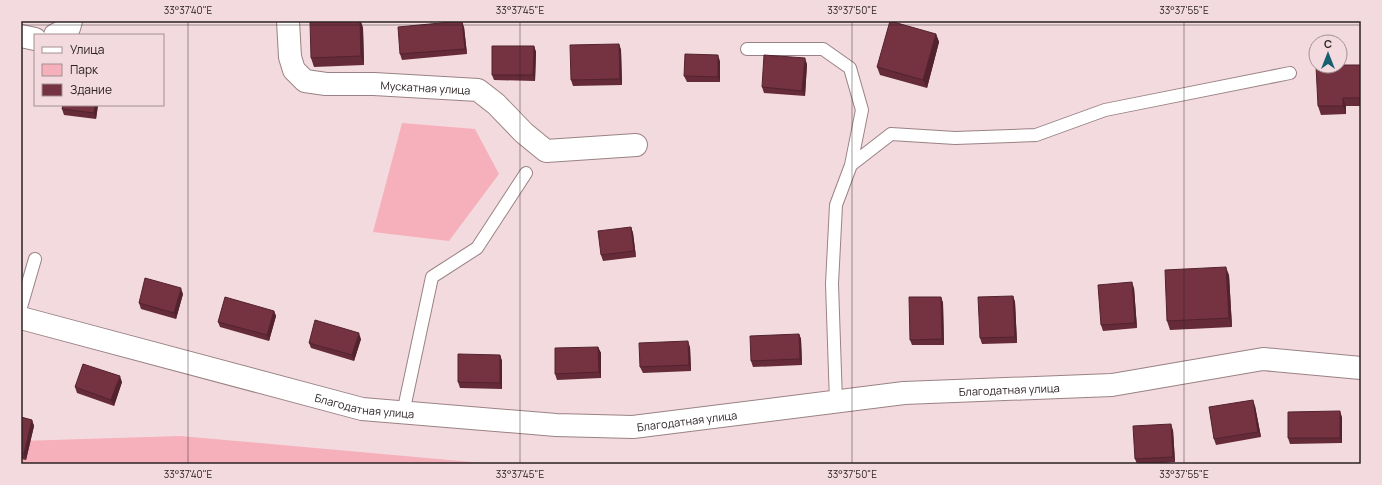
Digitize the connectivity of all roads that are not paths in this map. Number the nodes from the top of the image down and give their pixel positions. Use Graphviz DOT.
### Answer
graph roads {
  1 [pos="71,21"];
  2 [pos="288,21"];
  3 [pos="57,34"];
  4 [pos="21,36"];
  5 [pos="34,39"];
  6 [pos="747,49"];
  7 [pos="1290,73"];
  8 [pos="636,145"];
  9 [pos="851,165"];
  10 [pos="526,173"];
  11 [pos="35,259"];
  12 [pos="21,307"];
  13 [pos="21,318"];
  14 [pos="1361,368"];
  15 [pos="836,402"];
  16 [pos="402,413"];
  1 -- 3 [label="street"];
  2 -- 8 [label="street, Мускатная улица"];
  4 -- 5 [label="street"];
  6 -- 9 [label="lane"];
  7 -- 9 [label="lane"];
  9 -- 15 [label="lane"];
  10 -- 16 [label="lane"];
  11 -- 12 [label="lane"];
  13 -- 16 [label="street, Благодатная улица"];
  14 -- 15 [label="street, Благодатная улица"];
  15 -- 16 [label="street, Благодатная улица"];
}
